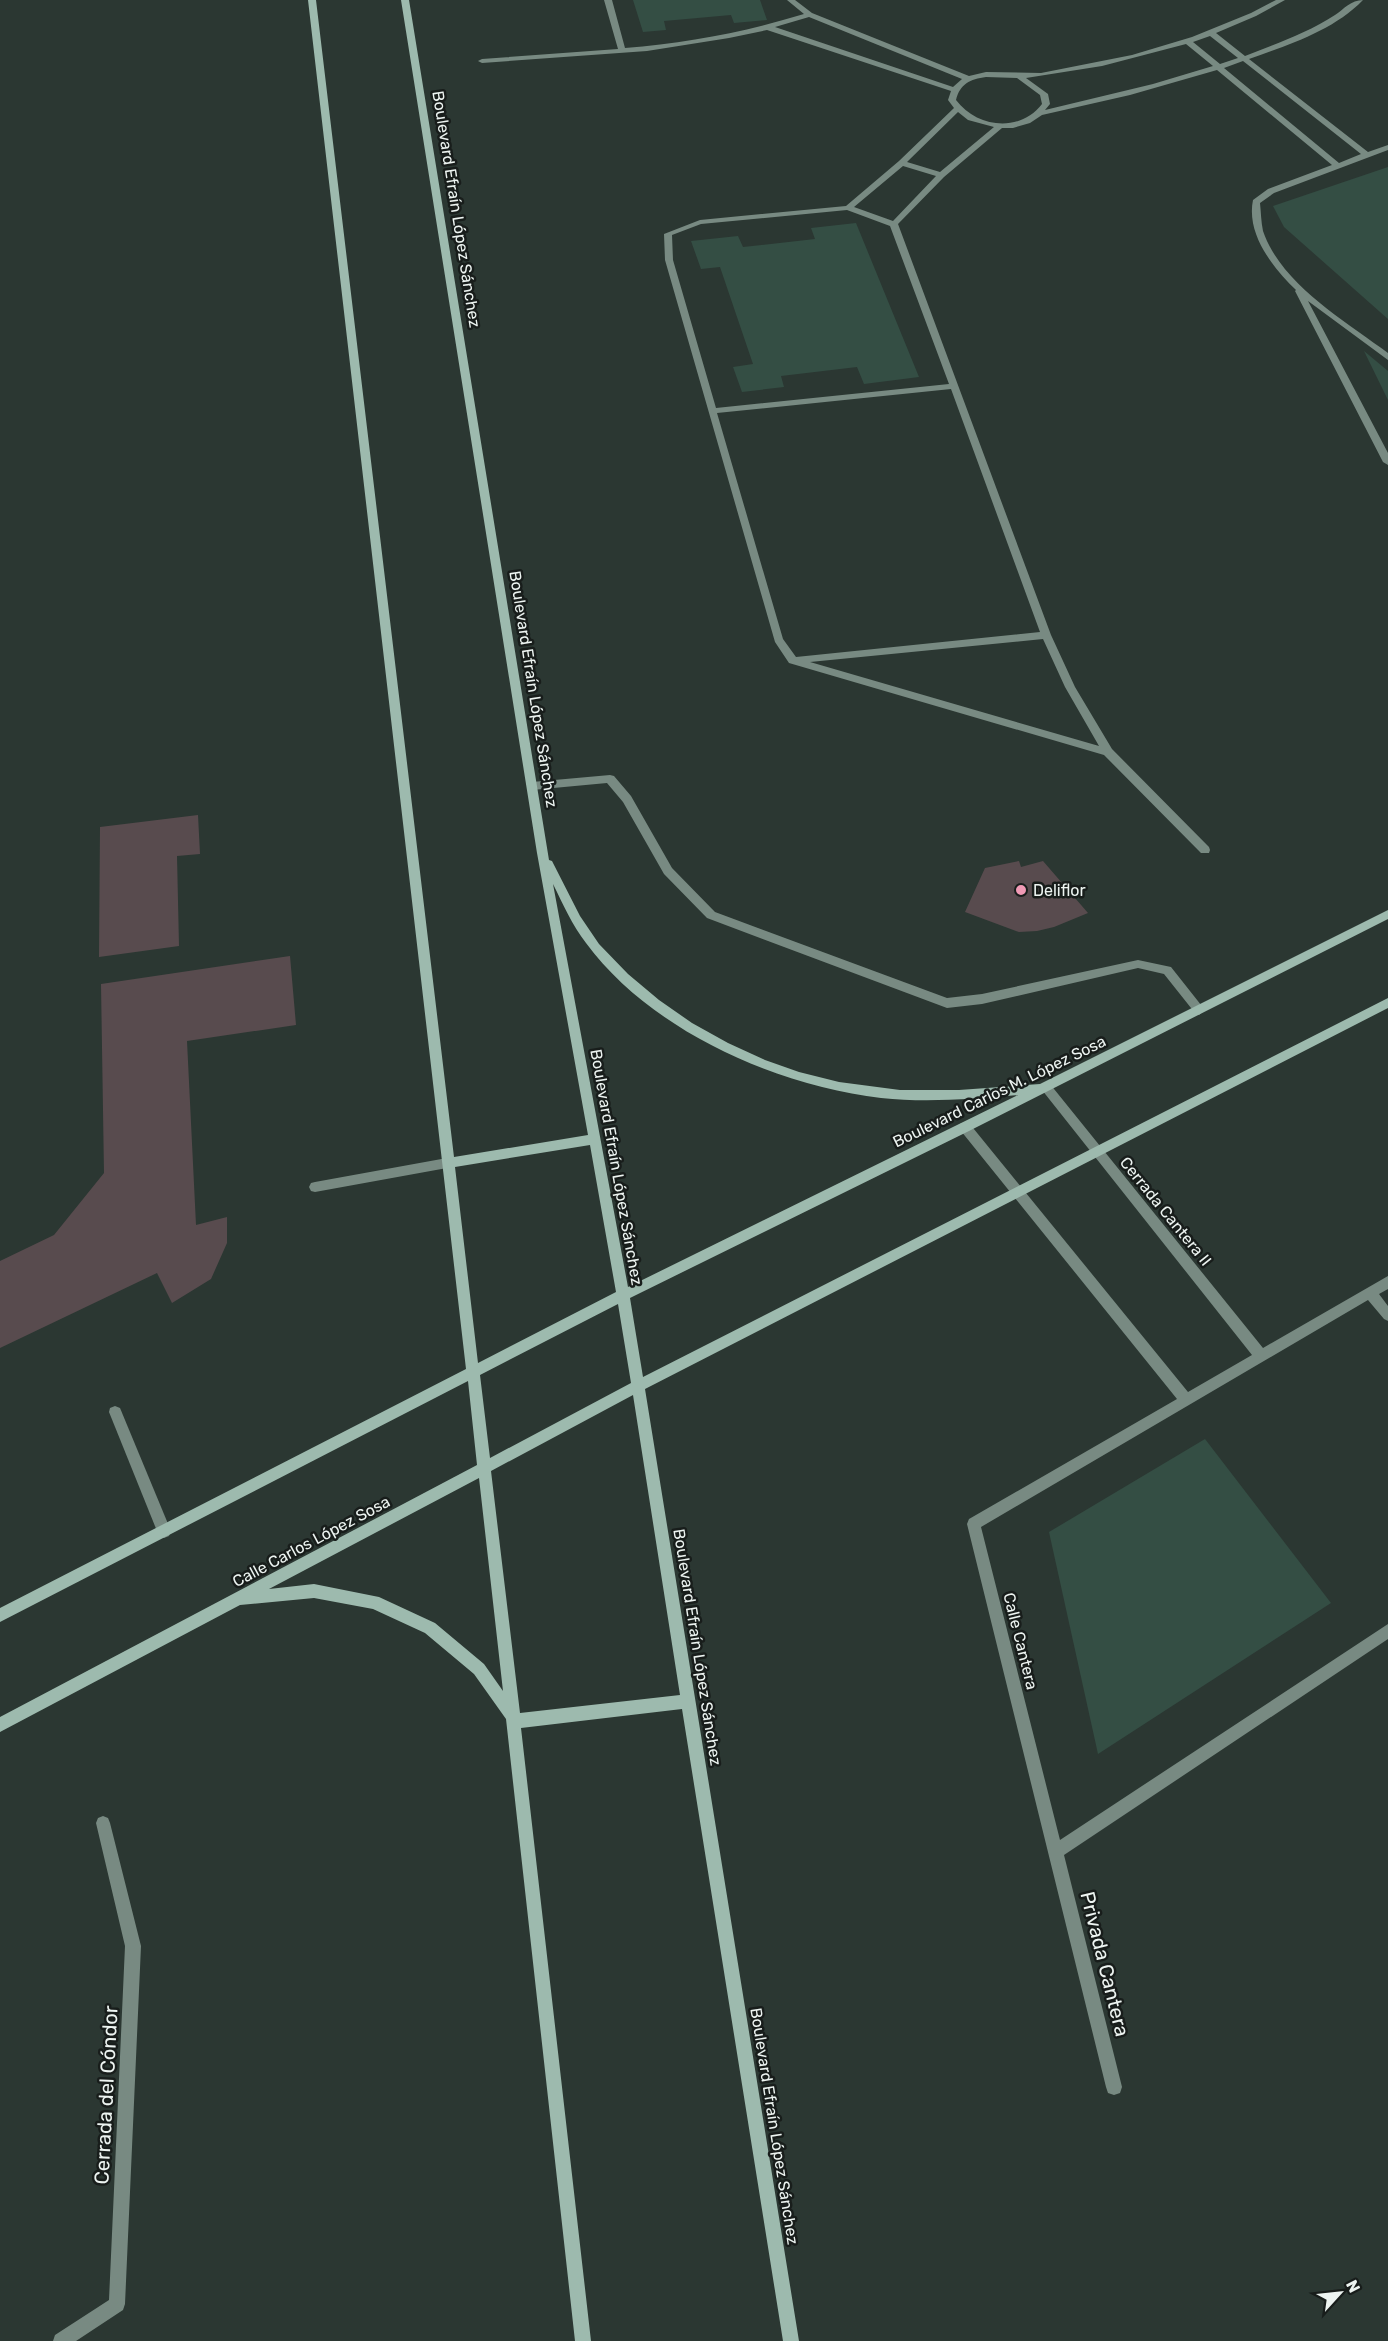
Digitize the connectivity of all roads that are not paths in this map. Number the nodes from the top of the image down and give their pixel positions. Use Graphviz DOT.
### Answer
graph roads {
  1 [pos="312,0"];
  2 [pos="405,0"];
  3 [pos="608,0"];
  4 [pos="791,0"];
  5 [pos="1281,0"];
  6 [pos="1359,0"];
  7 [pos="809,15"];
  8 [pos="770,28"];
  9 [pos="1210,32"];
  10 [pos="1186,40"];
  11 [pos="622,50"];
  12 [pos="900,51"];
  13 [pos="1244,59"];
  14 [pos="482,61"];
  15 [pos="884,67"];
  16 [pos="1219,67"];
  17 [pos="1021,78"];
  18 [pos="969,79"];
  19 [pos="954,90"];
  20 [pos="957,109"];
  21 [pos="1042,113"];
  22 [pos="1000,126"];
  23 [pos="1388,147"];
  24 [pos="1367,155"];
  25 [pos="902,163"];
  26 [pos="1337,165"];
  27 [pos="941,175"];
  28 [pos="848,208"];
  29 [pos="894,224"];
  30 [pos="1297,287"];
  31 [pos="1388,357"];
  32 [pos="954,386"];
  33 [pos="713,411"];
  34 [pos="1388,462"];
  35 [pos="1046,635"];
  36 [pos="793,660"];
  37 [pos="1108,752"];
  38 [pos="532,786"];
  39 [pos="1205,850"];
  40 [pos="542,853"];
  41 [pos="1388,914"];
  42 [pos="1388,1004"];
  43 [pos="1199,1010"];
  44 [pos="1046,1087"];
  45 [pos="965,1127"];
  46 [pos="593,1139"];
  47 [pos="1099,1153"];
  48 [pos="447,1163"];
  49 [pos="315,1186"];
  50 [pos="1019,1194"];
  51 [pos="1388,1282"];
  52 [pos="1370,1293"];
  53 [pos="623,1295"];
  54 [pos="1388,1315"];
  55 [pos="1262,1356"];
  56 [pos="473,1372"];
  57 [pos="638,1386"];
  58 [pos="1186,1400"];
  59 [pos="115,1413"];
  60 [pos="485,1467"];
  61 [pos="164,1531"];
  62 [pos="235,1600"];
  63 [pos="0,1615"];
  64 [pos="1388,1631"];
  65 [pos="689,1701"];
  66 [pos="516,1721"];
  67 [pos="0,1725"];
  68 [pos="103,1823"];
  69 [pos="1055,1852"];
  70 [pos="1114,2087"];
  71 [pos="61,2341"];
  72 [pos="583,2341"];
  73 [pos="791,2341"];
  1 -- 48 [label="street"];
  2 -- 38 [label="street, Boulevard Efraín López Sánchez"];
  3 -- 11 [label="street"];
  4 -- 7 [label="street"];
  5 -- 9 [label="street"];
  6 -- 13 [label="street"];
  7 -- 8 [label="street"];
  7 -- 12 [label="street"];
  8 -- 11 [label="street"];
  8 -- 15 [label="street"];
  9 -- 10 [label="street"];
  9 -- 13 [label="street"];
  10 -- 16 [label="street"];
  10 -- 17 [label="street"];
  11 -- 14 [label="street"];
  12 -- 15 [label="street"];
  12 -- 18 [label="street"];
  13 -- 16 [label="street"];
  13 -- 24 [label="street"];
  15 -- 19 [label="street"];
  16 -- 21 [label="street"];
  16 -- 26 [label="street"];
  17 -- 18 [label="street"];
  17 -- 21 [label="street"];
  18 -- 19 [label="street"];
  19 -- 20 [label="street"];
  20 -- 22 [label="street"];
  20 -- 25 [label="street"];
  21 -- 22 [label="street"];
  22 -- 27 [label="street"];
  23 -- 24 [label="street"];
  24 -- 26 [label="street"];
  25 -- 27 [label="street"];
  25 -- 28 [label="street"];
  26 -- 30 [label="street"];
  27 -- 29 [label="street"];
  28 -- 29 [label="street"];
  28 -- 33 [label="street"];
  29 -- 32 [label="street"];
  30 -- 31 [label="street"];
  30 -- 34 [label="street"];
  32 -- 33 [label="street"];
  32 -- 35 [label="street"];
  33 -- 36 [label="street"];
  35 -- 36 [label="street"];
  35 -- 37 [label="street"];
  36 -- 37 [label="street"];
  37 -- 39 [label="street"];
  38 -- 40 [label="street, Boulevard Efraín López Sánchez"];
  38 -- 43 [label="street"];
  40 -- 44 [label="street"];
  40 -- 46 [label="street, Boulevard Efraín López Sánchez"];
  41 -- 43 [label="street, Boulevard Carlos M. López Sosa"];
  42 -- 47 [label="street"];
  43 -- 44 [label="street, Boulevard Carlos M. López Sosa"];
  44 -- 45 [label="street, Boulevard Carlos M. López Sosa"];
  44 -- 47 [label="street, Cerrada Cantera II"];
  45 -- 50 [label="street"];
  45 -- 53 [label="street, Boulevard Carlos M. López Sosa"];
  46 -- 48 [label="street"];
  46 -- 53 [label="street, Boulevard Efraín López Sánchez"];
  47 -- 50 [label="street"];
  47 -- 55 [label="street, Cerrada Cantera II"];
  48 -- 49 [label="street"];
  48 -- 56 [label="street"];
  50 -- 57 [label="street"];
  50 -- 58 [label="street"];
  51 -- 52 [label="street"];
  52 -- 54 [label="street"];
  52 -- 55 [label="street, Calle Cantera"];
  53 -- 56 [label="street"];
  53 -- 57 [label="street, Boulevard Efraín López Sánchez"];
  55 -- 58 [label="street, Calle Cantera"];
  56 -- 60 [label="street"];
  56 -- 61 [label="street"];
  57 -- 60 [label="street, Calle Carlos López Sosa"];
  57 -- 65 [label="street, Boulevard Efraín López Sánchez"];
  58 -- 69 [label="street, Calle Cantera"];
  59 -- 61 [label="street"];
  60 -- 62 [label="street, Calle Carlos López Sosa"];
  60 -- 66 [label="street"];
  61 -- 63 [label="street"];
  62 -- 66 [label="street"];
  62 -- 67 [label="street, Calle Carlos López Sosa"];
  64 -- 69 [label="street"];
  65 -- 66 [label="street"];
  65 -- 73 [label="street, Boulevard Efraín López Sánchez"];
  66 -- 72 [label="street"];
  68 -- 71 [label="street, Cerrada del Cóndor"];
  69 -- 70 [label="street, Privada Cantera"];
}
